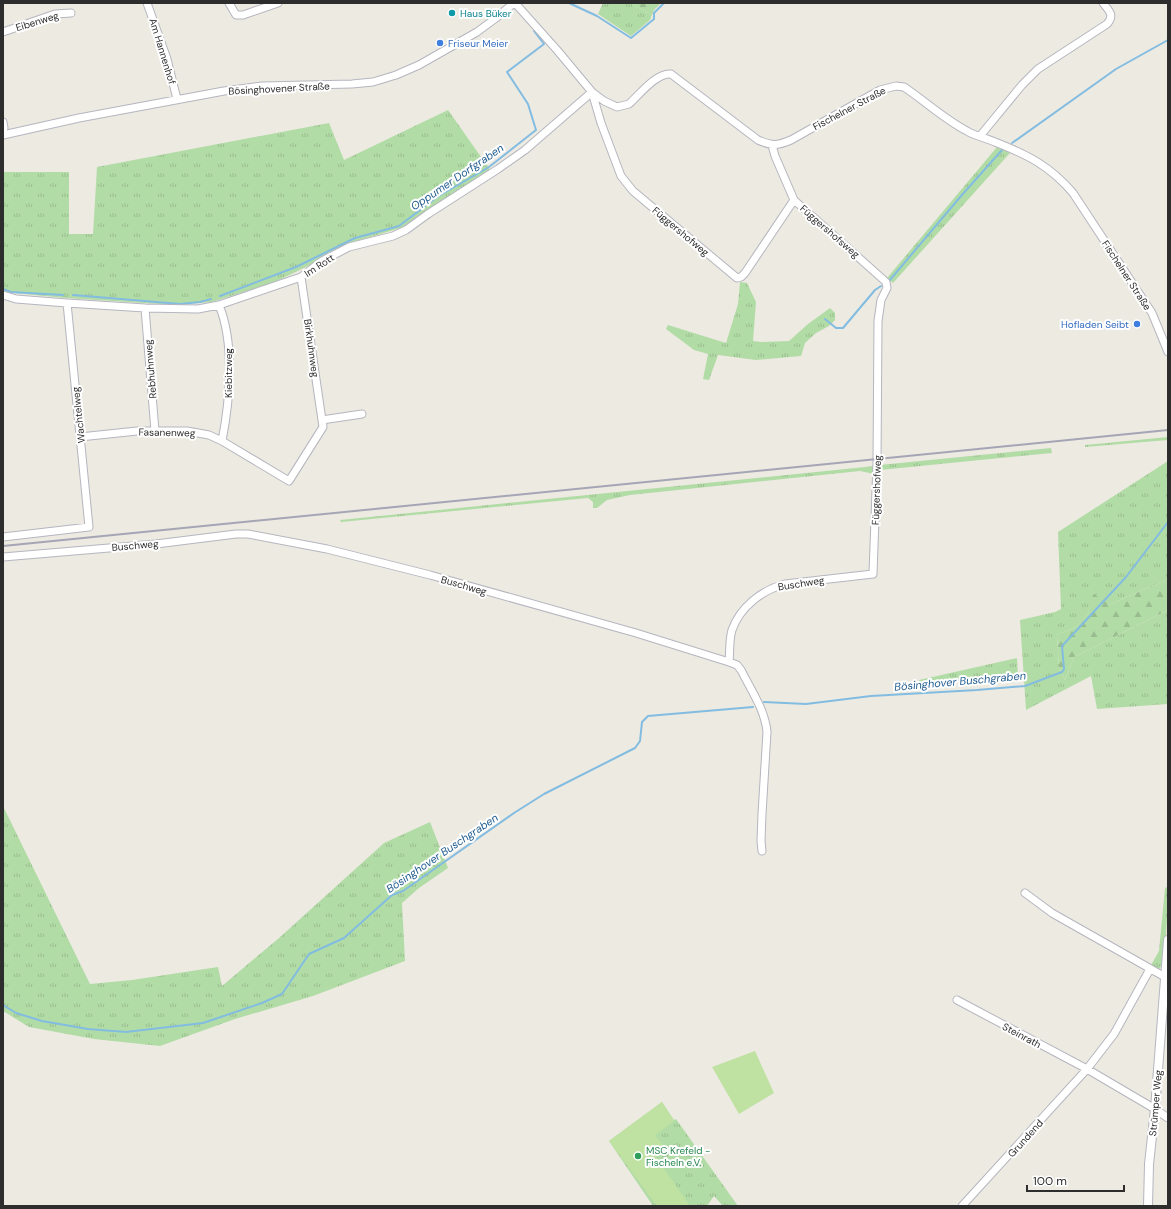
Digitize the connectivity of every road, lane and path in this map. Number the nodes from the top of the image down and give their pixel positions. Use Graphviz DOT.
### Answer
graph roads {
  1 [pos="147,3"];
  2 [pos="229,3"];
  3 [pos="278,3"];
  4 [pos="514,3"];
  5 [pos="1103,3"];
  6 [pos="71,12"];
  7 [pos="3,32"];
  8 [pos="592,92"];
  9 [pos="177,100"];
  10 [pos="3,122"];
  11 [pos="3,132"];
  12 [pos="3,135"];
  13 [pos="980,136"];
  14 [pos="772,145"];
  15 [pos="794,200"];
  16 [pos="301,277"];
  17 [pos="887,288"];
  18 [pos="3,295"];
  19 [pos="67,303"];
  20 [pos="219,305"];
  21 [pos="145,308"];
  22 [pos="1168,352"];
  23 [pos="362,414"];
  24 [pos="322,420"];
  25 [pos="155,431"];
  26 [pos="80,438"];
  27 [pos="222,441"];
  28 [pos="289,481"];
  29 [pos="3,537"];
  30 [pos="3,557"];
  31 [pos="872,574"];
  32 [pos="729,662"];
  33 [pos="762,851"];
  34 [pos="1025,893"];
  35 [pos="1168,940"];
  36 [pos="1150,969"];
  37 [pos="1165,977"];
  38 [pos="957,1000"];
  39 [pos="1087,1069"];
  40 [pos="1155,1109"];
  41 [pos="1168,1118"];
  42 [pos="962,1206"];
  43 [pos="1148,1206"];
  1 -- 9 [label="street, Am Hannenhof"];
  2 -- 3 [label="street"];
  4 -- 8 [label="street"];
  4 -- 9 [label="street, Bösinghovener Straße"];
  5 -- 13 [label="street"];
  6 -- 7 [label="street, Eibenweg"];
  8 -- 14 [label="street"];
  8 -- 15 [label="street, Függershofweg"];
  8 -- 16 [label="street, Im Rott"];
  9 -- 12 [label="street, Bösinghovener Straße"];
  10 -- 11 [label="street"];
  13 -- 14 [label="street, Fischelner Straße"];
  13 -- 22 [label="street, Fischelner Straße"];
  14 -- 15 [label="street, Függershofsweg"];
  15 -- 17 [label="street, Függershofsweg"];
  16 -- 20 [label="street, Im Rott"];
  16 -- 24 [label="street, Birkhuhnweg"];
  17 -- 31 [label="street, Függershofweg"];
  18 -- 19 [label="street, Im Rott"];
  19 -- 21 [label="street, Im Rott"];
  19 -- 26 [label="street, Wachtelweg"];
  20 -- 21 [label="street, Im Rott"];
  20 -- 27 [label="street, Kiebitzweg"];
  21 -- 25 [label="street, Rebhuhnweg"];
  23 -- 24 [label="street"];
  24 -- 28 [label="street, Birkhuhnweg"];
  25 -- 26 [label="street, Fasanenweg"];
  25 -- 27 [label="street, Fasanenweg"];
  26 -- 29 [label="street, Wachtelweg"];
  27 -- 28 [label="street, Fasanenweg"];
  30 -- 32 [label="street, Buschweg"];
  31 -- 32 [label="street, Buschweg"];
  32 -- 33 [label="street"];
  34 -- 36 [label="street"];
  35 -- 37 [label="street, Strümper Weg"];
  36 -- 37 [label="street"];
  36 -- 39 [label="street, Grundend"];
  37 -- 40 [label="street, Strümper Weg"];
  38 -- 39 [label="street, Steinrath"];
  39 -- 40 [label="street"];
  39 -- 42 [label="street, Grundend"];
  40 -- 41 [label="street"];
  40 -- 43 [label="street, Strümper Weg"];
}
